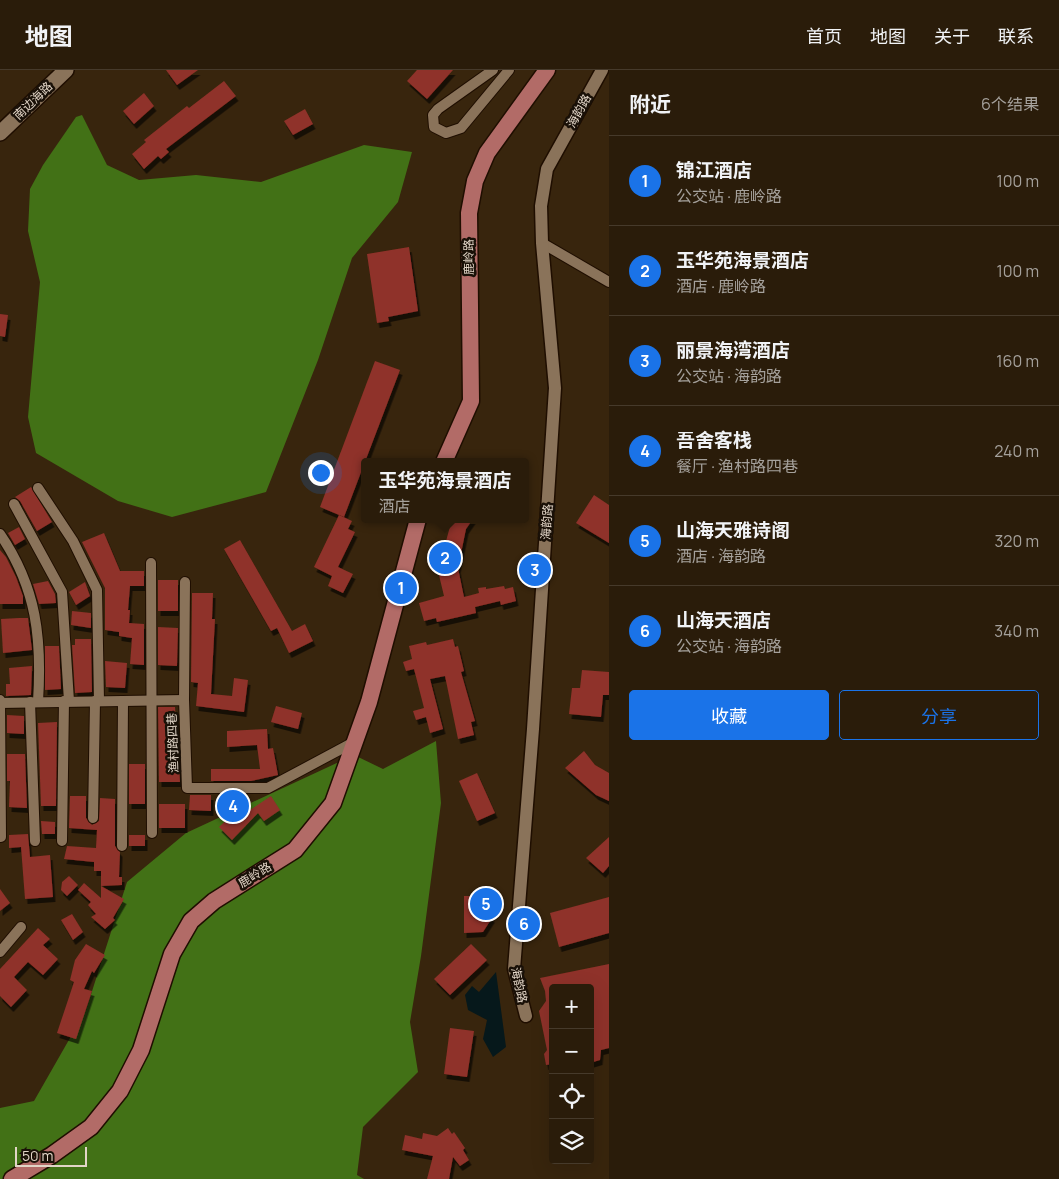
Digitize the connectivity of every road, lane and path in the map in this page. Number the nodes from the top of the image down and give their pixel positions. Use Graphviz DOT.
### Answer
graph roads {
  1 [pos="66,70"];
  2 [pos="493,70"];
  3 [pos="509,70"];
  4 [pos="548,70"];
  5 [pos="602,70"];
  6 [pos="0,133"];
  7 [pos="542,243"];
  8 [pos="609,282"];
  9 [pos="446,458"];
  10 [pos="38,488"];
  11 [pos="14,504"];
  12 [pos="417,523"];
  13 [pos="0,534"];
  14 [pos="151,563"];
  15 [pos="185,582"];
  16 [pos="123,700"];
  17 [pos="153,700"];
  18 [pos="184,700"];
  19 [pos="66,701"];
  20 [pos="97,701"];
  21 [pos="0,702"];
  22 [pos="34,702"];
  23 [pos="357,740"];
  24 [pos="93,818"];
  25 [pos="152,833"];
  26 [pos="1,837"];
  27 [pos="36,841"];
  28 [pos="62,841"];
  29 [pos="122,846"];
  30 [pos="20,927"];
  31 [pos="0,952"];
  32 [pos="526,1016"];
  33 [pos="12,1179"];
  1 -- 6 [label="main road, 南边海路"];
  2 -- 3 [label="street"];
  4 -- 9 [label="main road, 鹿岭路"];
  5 -- 7 [label="street, 海韵路"];
  7 -- 8 [label="street"];
  7 -- 32 [label="street, 海韵路"];
  10 -- 20 [label="street"];
  11 -- 19 [label="street"];
  12 -- 23 [label="main road, 鹿岭路"];
  13 -- 22 [label="street"];
  14 -- 17 [label="street"];
  15 -- 18 [label="street"];
  16 -- 17 [label="street, 渔村路四巷"];
  16 -- 20 [label="street, 渔村路四巷"];
  16 -- 29 [label="street"];
  17 -- 18 [label="street, 渔村路四巷"];
  17 -- 25 [label="street"];
  18 -- 23 [label="street, 渔村路四巷"];
  19 -- 20 [label="street, 渔村路四巷"];
  19 -- 22 [label="street, 渔村路四巷"];
  19 -- 28 [label="street"];
  20 -- 24 [label="street"];
  21 -- 22 [label="street, 渔村路四巷"];
  21 -- 26 [label="street"];
  22 -- 27 [label="street"];
  23 -- 33 [label="main road, 鹿岭路"];
  30 -- 31 [label="street"];
}
